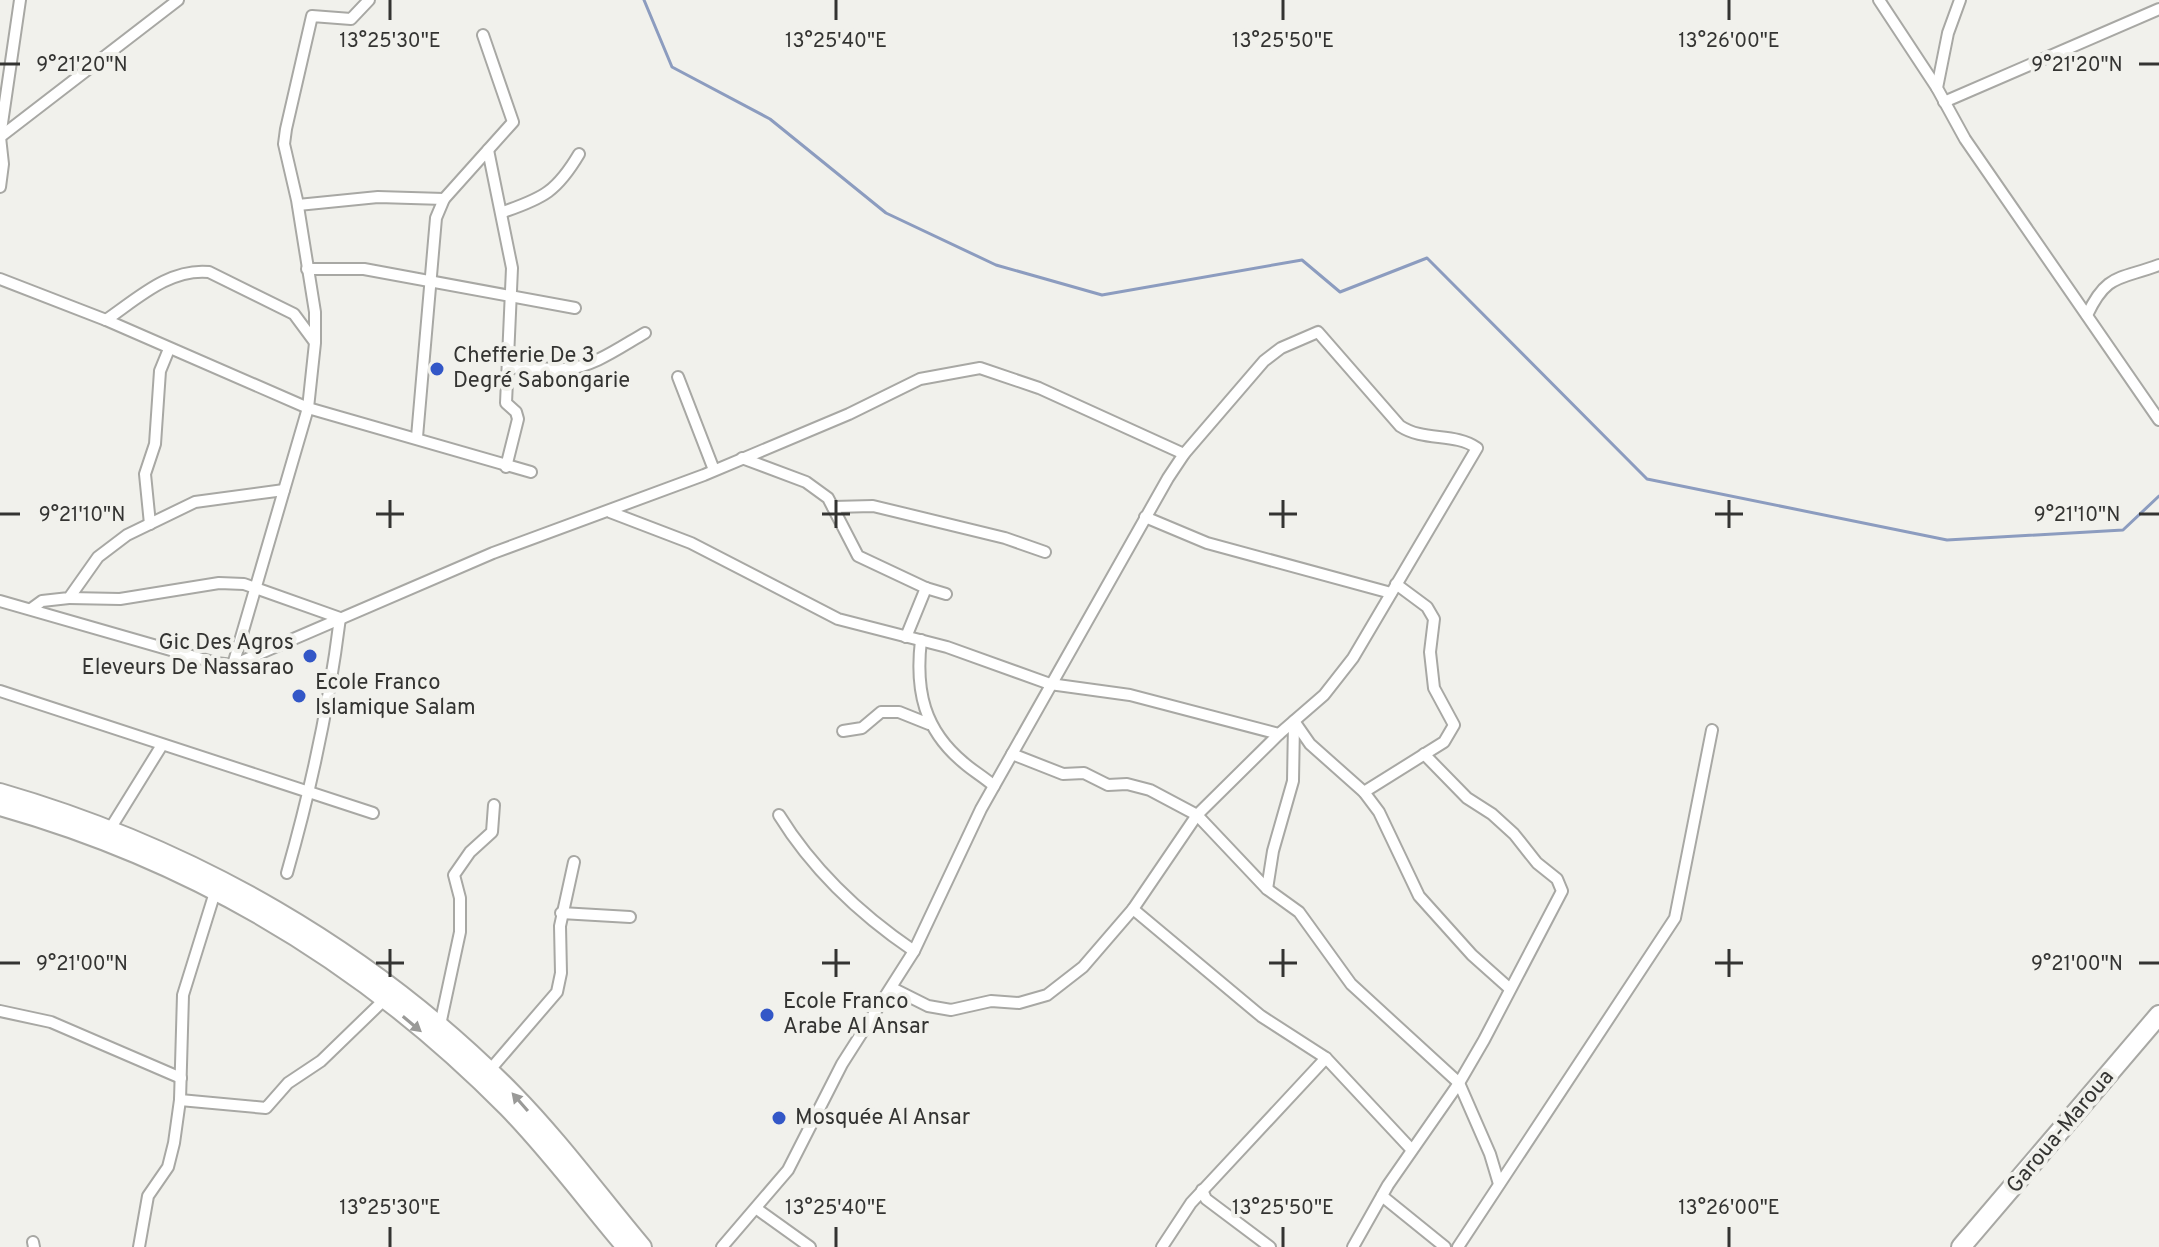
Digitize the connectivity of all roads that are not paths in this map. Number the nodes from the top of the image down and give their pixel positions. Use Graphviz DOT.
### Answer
graph roads {
  1 [pos="20,0"];
  2 [pos="178,0"];
  3 [pos="369,0"];
  4 [pos="1879,0"];
  5 [pos="1960,0"];
  6 [pos="2159,9"];
  7 [pos="483,35"];
  8 [pos="1937,88"];
  9 [pos="1944,102"];
  10 [pos="0,137"];
  11 [pos="488,150"];
  12 [pos="579,154"];
  13 [pos="2,164"];
  14 [pos="0,187"];
  15 [pos="444,199"];
  16 [pos="298,205"];
  17 [pos="503,212"];
  18 [pos="2159,265"];
  19 [pos="307,269"];
  20 [pos="0,279"];
  21 [pos="432,282"];
  22 [pos="513,297"];
  23 [pos="575,308"];
  24 [pos="315,312"];
  25 [pos="2087,315"];
  26 [pos="106,320"];
  27 [pos="302,320"];
  28 [pos="645,333"];
  29 [pos="315,343"];
  30 [pos="169,349"];
  31 [pos="508,368"];
  32 [pos="678,377"];
  33 [pos="308,408"];
  34 [pos="2159,420"];
  35 [pos="417,437"];
  36 [pos="1184,454"];
  37 [pos="742,458"];
  38 [pos="506,467"];
  39 [pos="714,470"];
  40 [pos="531,472"];
  41 [pos="284,490"];
  42 [pos="833,507"];
  43 [pos="610,512"];
  44 [pos="1145,517"];
  45 [pos="150,524"];
  46 [pos="1045,552"];
  47 [pos="257,587"];
  48 [pos="926,588"];
  49 [pos="1394,589"];
  50 [pos="946,594"];
  51 [pos="69,598"];
  52 [pos="0,601"];
  53 [pos="31,609"];
  54 [pos="340,618"];
  55 [pos="906,637"];
  56 [pos="921,640"];
  57 [pos="233,665"];
  58 [pos="1050,684"];
  59 [pos="0,691"];
  60 [pos="1294,721"];
  61 [pos="929,724"];
  62 [pos="1712,730"];
  63 [pos="843,731"];
  64 [pos="1279,734"];
  65 [pos="162,745"];
  66 [pos="1012,754"];
  67 [pos="1424,754"];
  68 [pos="994,786"];
  69 [pos="0,792"];
  70 [pos="1364,792"];
  71 [pos="309,794"];
  72 [pos="494,805"];
  73 [pos="0,807"];
  74 [pos="373,813"];
  75 [pos="779,815"];
  76 [pos="1197,815"];
  77 [pos="110,829"];
  78 [pos="574,862"];
  79 [pos="287,873"];
  80 [pos="216,889"];
  81 [pos="1267,889"];
  82 [pos="1133,909"];
  83 [pos="561,913"];
  84 [pos="630,917"];
  85 [pos="914,951"];
  86 [pos="892,988"];
  87 [pos="1509,988"];
  88 [pos="384,1000"];
  89 [pos="0,1011"];
  90 [pos="2159,1015"];
  91 [pos="440,1025"];
  92 [pos="1326,1058"];
  93 [pos="489,1071"];
  94 [pos="181,1078"];
  95 [pos="1459,1083"];
  96 [pos="180,1100"];
  97 [pos="1411,1149"];
  98 [pos="1499,1184"];
  99 [pos="1202,1190"];
  100 [pos="1382,1196"];
  101 [pos="757,1209"];
  102 [pos="139,1247"];
  103 [pos="625,1247"];
  104 [pos="643,1247"];
  105 [pos="722,1247"];
  106 [pos="810,1247"];
  107 [pos="1162,1247"];
  108 [pos="1270,1247"];
  109 [pos="1353,1247"];
  110 [pos="1445,1247"];
  111 [pos="1458,1247"];
  112 [pos="1961,1247"];
  1 -- 10 [label="street"];
  2 -- 10 [label="street"];
  3 -- 16 [label="street"];
  4 -- 8 [label="street"];
  5 -- 8 [label="street"];
  6 -- 9 [label="street"];
  7 -- 11 [label="street"];
  8 -- 9 [label="street"];
  9 -- 25 [label="street"];
  10 -- 13 [label="street"];
  11 -- 15 [label="street"];
  11 -- 17 [label="street"];
  12 -- 17 [label="street"];
  13 -- 14 [label="street"];
  15 -- 16 [label="street"];
  15 -- 21 [label="street"];
  16 -- 19 [label="street"];
  17 -- 22 [label="street"];
  18 -- 25 [label="street"];
  19 -- 21 [label="street"];
  19 -- 24 [label="street"];
  20 -- 26 [label="street"];
  21 -- 22 [label="street"];
  21 -- 35 [label="street"];
  22 -- 23 [label="street"];
  22 -- 31 [label="street"];
  24 -- 27 [label="street"];
  24 -- 29 [label="street"];
  25 -- 34 [label="street"];
  26 -- 27 [label="street"];
  26 -- 30 [label="street"];
  27 -- 29 [label="street"];
  28 -- 31 [label="street"];
  29 -- 33 [label="street"];
  30 -- 33 [label="street"];
  30 -- 45 [label="street"];
  31 -- 38 [label="street"];
  32 -- 39 [label="street"];
  33 -- 35 [label="street"];
  33 -- 41 [label="street"];
  35 -- 38 [label="street"];
  36 -- 37 [label="street"];
  36 -- 44 [label="street"];
  36 -- 49 [label="street"];
  37 -- 39 [label="street"];
  37 -- 42 [label="street"];
  38 -- 40 [label="street"];
  39 -- 43 [label="street"];
  41 -- 45 [label="street"];
  41 -- 47 [label="street"];
  42 -- 46 [label="street"];
  42 -- 48 [label="street"];
  43 -- 54 [label="street"];
  43 -- 55 [label="street"];
  44 -- 49 [label="street"];
  44 -- 58 [label="street"];
  45 -- 51 [label="street"];
  47 -- 51 [label="street"];
  47 -- 54 [label="street"];
  47 -- 57 [label="street"];
  48 -- 50 [label="street"];
  48 -- 55 [label="street"];
  49 -- 60 [label="street"];
  49 -- 67 [label="street"];
  51 -- 53 [label="street"];
  52 -- 53 [label="street"];
  53 -- 57 [label="street"];
  54 -- 57 [label="street"];
  54 -- 71 [label="street"];
  55 -- 56 [label="street"];
  56 -- 58 [label="street"];
  56 -- 61 [label="street"];
  58 -- 64 [label="street"];
  58 -- 66 [label="street"];
  59 -- 65 [label="street"];
  60 -- 64 [label="street"];
  60 -- 70 [label="street"];
  60 -- 81 [label="street"];
  61 -- 63 [label="street"];
  61 -- 68 [label="street"];
  62 -- 98 [label="street"];
  64 -- 76 [label="street"];
  65 -- 71 [label="street"];
  65 -- 77 [label="street"];
  66 -- 68 [label="street"];
  66 -- 76 [label="street"];
  67 -- 70 [label="street"];
  67 -- 87 [label="street"];
  68 -- 85 [label="street"];
  69 -- 77 [label="main road"];
  70 -- 87 [label="street"];
  71 -- 74 [label="street"];
  71 -- 79 [label="street"];
  72 -- 91 [label="street"];
  73 -- 80 [label="main road"];
  75 -- 85 [label="street"];
  76 -- 81 [label="street"];
  76 -- 82 [label="street"];
  77 -- 91 [label="main road"];
  78 -- 83 [label="street"];
  80 -- 88 [label="main road"];
  80 -- 94 [label="street"];
  81 -- 95 [label="street"];
  82 -- 86 [label="street"];
  82 -- 92 [label="street"];
  83 -- 84 [label="street"];
  83 -- 93 [label="street"];
  85 -- 86 [label="street"];
  86 -- 101 [label="street"];
  87 -- 95 [label="street"];
  88 -- 96 [label="street"];
  88 -- 103 [label="main road, one-way"];
  89 -- 94 [label="street"];
  90 -- 112 [label="highway, Garoua-Maroua"];
  91 -- 93 [label="main road"];
  92 -- 97 [label="street"];
  92 -- 99 [label="street"];
  104 -- 93 [label="main road, one-way"];
  94 -- 96 [label="street"];
  95 -- 97 [label="street"];
  95 -- 98 [label="street"];
  96 -- 102 [label="street"];
  97 -- 100 [label="street"];
  98 -- 111 [label="street"];
  99 -- 107 [label="street"];
  99 -- 108 [label="street"];
  100 -- 109 [label="street"];
  100 -- 110 [label="street"];
  101 -- 105 [label="street"];
  101 -- 106 [label="street"];
}
